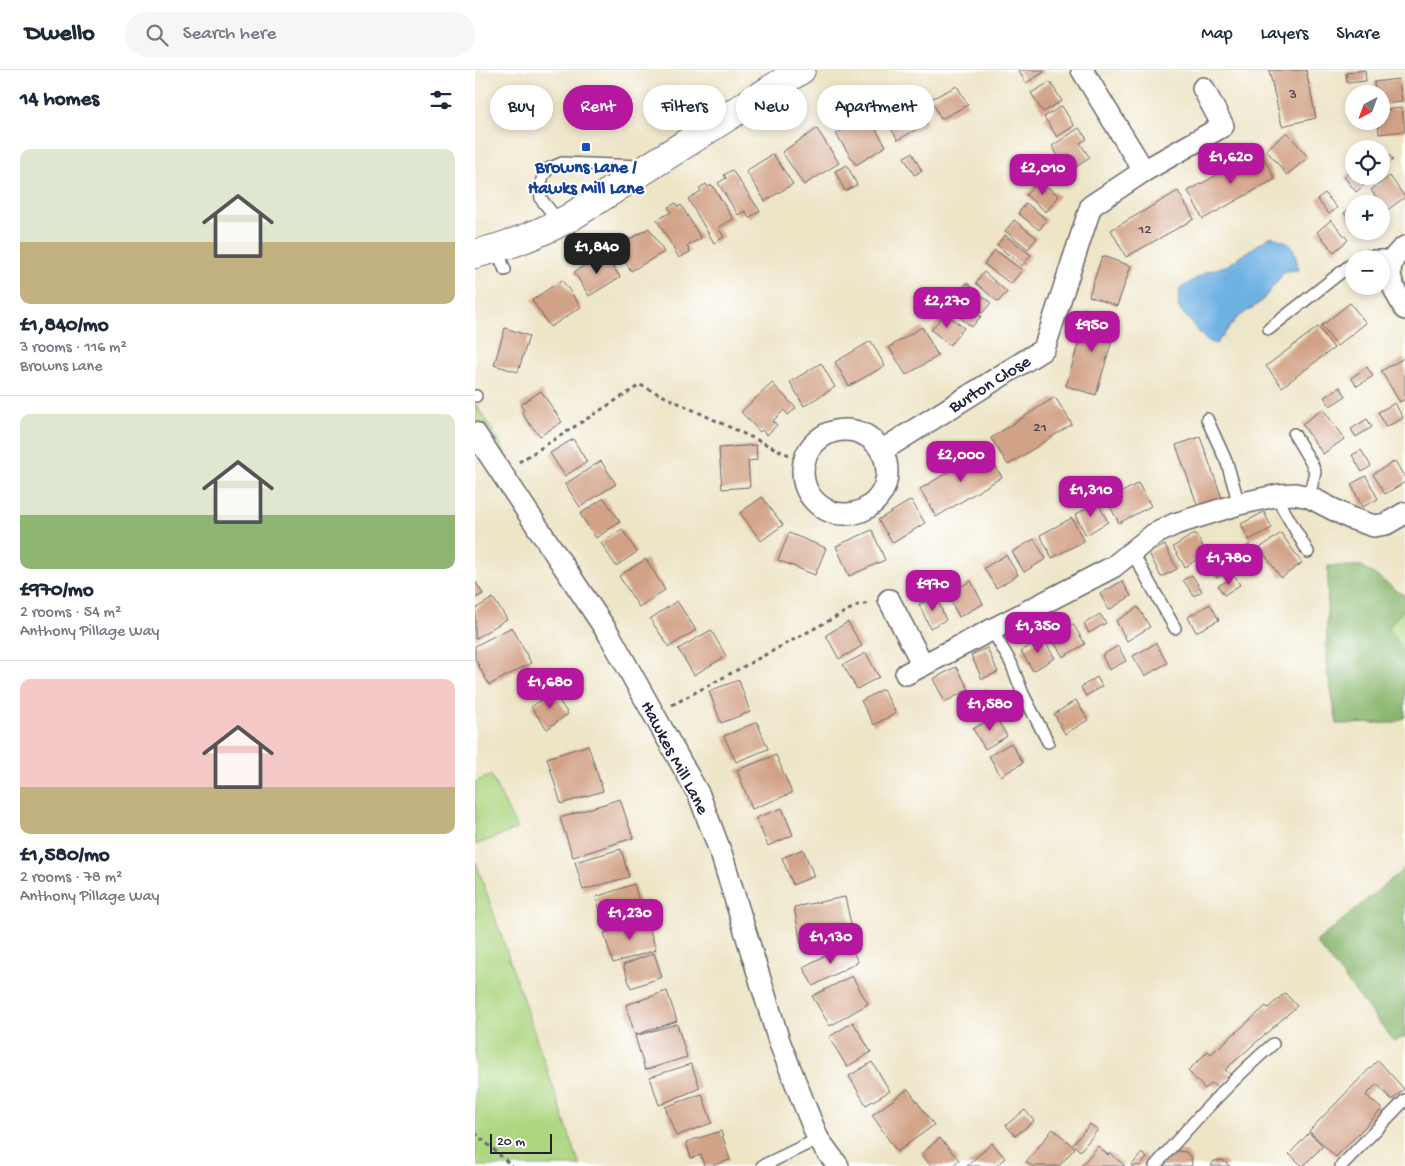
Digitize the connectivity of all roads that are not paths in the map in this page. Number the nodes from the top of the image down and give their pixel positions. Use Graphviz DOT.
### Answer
graph roads {
  1 [pos="801,70"];
  2 [pos="1082,70"];
  3 [pos="1203,88"];
  4 [pos="652,166"];
  5 [pos="1144,171"];
  6 [pos="569,218"];
  7 [pos="501,250"];
  8 [pos="1400,251"];
  9 [pos="1345,269"];
  10 [pos="1405,309"];
  11 [pos="1269,329"];
  12 [pos="1207,419"];
  13 [pos="475,433"];
  14 [pos="1294,434"];
  15 [pos="881,451"];
  16 [pos="1279,495"];
  17 [pos="1309,497"];
  18 [pos="1239,504"];
  19 [pos="1405,513"];
  20 [pos="1132,552"];
  21 [pos="1308,552"];
  22 [pos="889,600"];
  23 [pos="1175,628"];
  24 [pos="992,630"];
  25 [pos="1048,742"];
  26 [pos="1273,1044"];
  27 [pos="1405,1100"];
  28 [pos="818,1139"];
  29 [pos="762,1166"];
  30 [pos="838,1166"];
  31 [pos="1155,1166"];
  32 [pos="1341,1166"];
  1 -- 4 [label="street"];
  2 -- 5 [label="street"];
  3 -- 5 [label="street, Burton Close"];
  4 -- 6 [label="street"];
  4 -- 6 [label="lane"];
  5 -- 15 [label="street, Burton Close"];
  6 -- 7 [label="street"];
  8 -- 10 [label="street"];
  9 -- 11 [label="lane"];
  12 -- 18 [label="lane"];
  13 -- 28 [label="street, Hawkes Mill Lane"];
  14 -- 17 [label="lane"];
  15 -- 15 [label="street"];
  16 -- 17 [label="street"];
  16 -- 18 [label="street"];
  16 -- 21 [label="lane"];
  17 -- 19 [label="street"];
  18 -- 20 [label="street"];
  20 -- 23 [label="lane"];
  20 -- 24 [label="street"];
  22 -- 24 [label="street"];
  24 -- 25 [label="lane"];
  26 -- 31 [label="lane"];
  27 -- 32 [label="lane"];
  28 -- 29 [label="lane"];
  28 -- 30 [label="street, Hawkes Mill Lane"];
}
